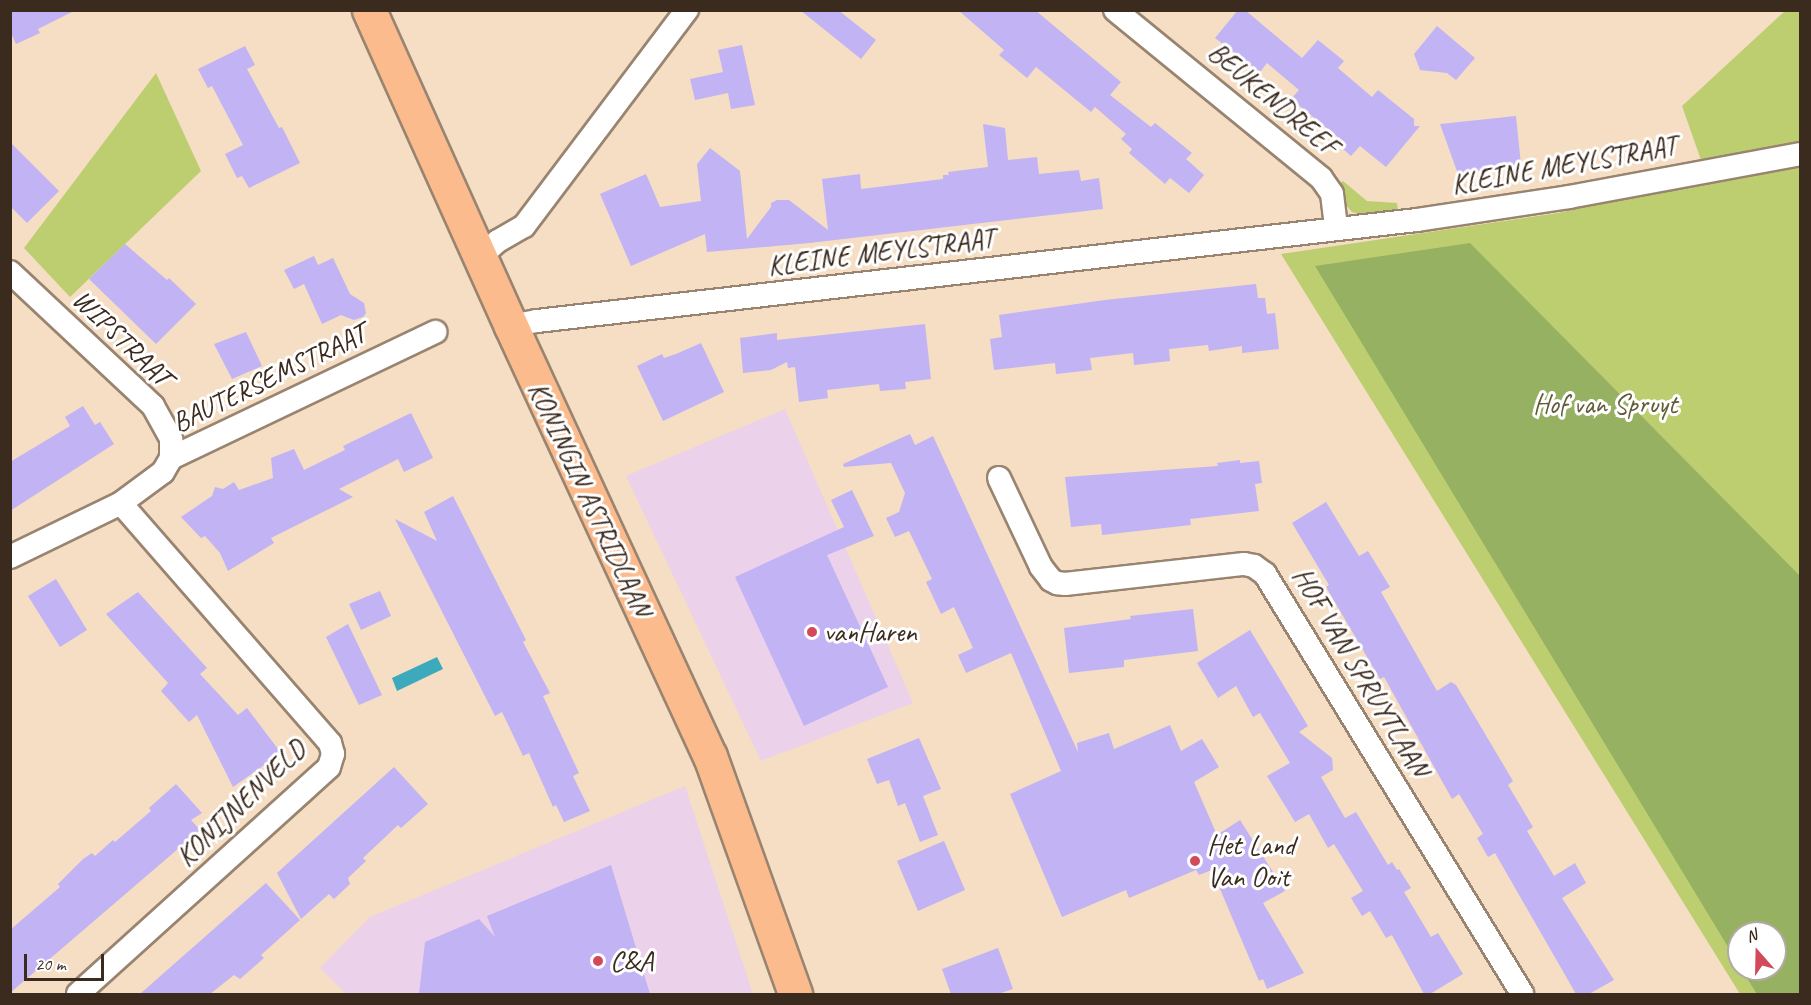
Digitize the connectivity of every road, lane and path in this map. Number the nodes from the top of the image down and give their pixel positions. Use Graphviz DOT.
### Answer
graph roads {
  1 [pos="369,10"];
  2 [pos="687,10"];
  3 [pos="1115,10"];
  4 [pos="1800,154"];
  5 [pos="1336,228"];
  6 [pos="480,257"];
  7 [pos="10,272"];
  8 [pos="511,326"];
  9 [pos="435,332"];
  10 [pos="171,458"];
  11 [pos="999,478"];
  12 [pos="121,502"];
  13 [pos="10,557"];
  14 [pos="91,990"];
  15 [pos="795,994"];
  16 [pos="1522,994"];
  1 -- 6 [label="main road, KONINGIN ASTRIDLAAN"];
  2 -- 6 [label="street"];
  3 -- 5 [label="street, BEUKENDREEF"];
  4 -- 5 [label="street, KLEINE MEYLSTRAAT"];
  5 -- 8 [label="street, KLEINE MEYLSTRAAT"];
  6 -- 8 [label="main road, KONINGIN ASTRIDLAAN"];
  7 -- 10 [label="street, WIPSTRAAT"];
  8 -- 15 [label="main road, KONINGIN ASTRIDLAAN"];
  9 -- 10 [label="street, BAUTERSEMSTRAAT"];
  10 -- 12 [label="street, BAUTERSEMSTRAAT"];
  11 -- 16 [label="street, HOF VAN SPRUYTLAAN"];
  12 -- 13 [label="street, BAUTERSEMSTRAAT"];
  12 -- 14 [label="street, KONIJNENVELD"];
}
